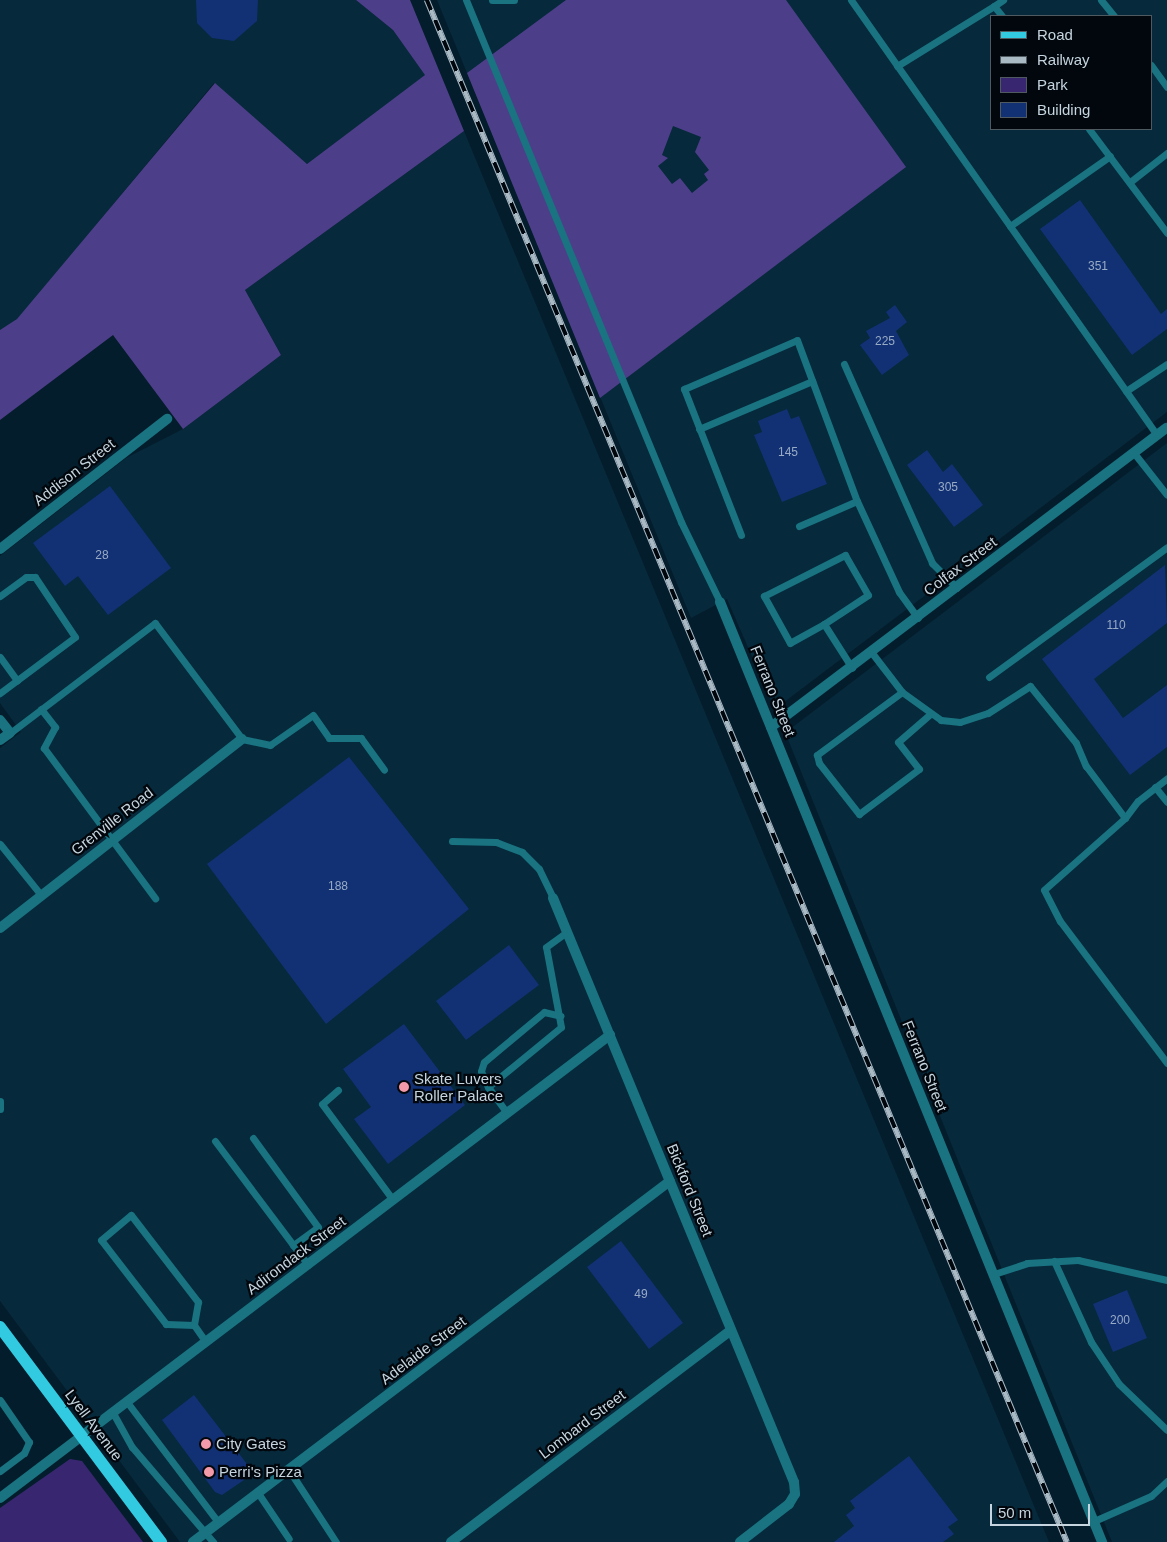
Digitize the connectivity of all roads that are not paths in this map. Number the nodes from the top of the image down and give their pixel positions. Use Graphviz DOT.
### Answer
graph roads {
  1 [pos="466,0"];
  2 [pos="492,0"];
  3 [pos="514,0"];
  4 [pos="850,0"];
  5 [pos="1003,0"];
  6 [pos="1101,0"];
  7 [pos="994,6"];
  8 [pos="1001,15"];
  9 [pos="1113,15"];
  10 [pos="897,66"];
  11 [pos="1152,66"];
  12 [pos="1167,87"];
  13 [pos="1090,130"];
  14 [pos="1167,153"];
  15 [pos="1110,156"];
  16 [pos="1130,182"];
  17 [pos="1010,226"];
  18 [pos="1167,233"];
  19 [pos="844,364"];
  20 [pos="1167,364"];
  21 [pos="812,381"];
  22 [pos="1126,391"];
  23 [pos="167,419"];
  24 [pos="1167,428"];
  25 [pos="699,429"];
  26 [pos="1157,436"];
  27 [pos="1134,453"];
  28 [pos="1167,495"];
  29 [pos="857,501"];
  30 [pos="799,526"];
  31 [pos="741,535"];
  32 [pos="1167,547"];
  33 [pos="0,548"];
  34 [pos="956,588"];
  35 [pos="0,596"];
  36 [pos="720,602"];
  37 [pos="918,618"];
  38 [pos="824,624"];
  39 [pos="872,653"];
  40 [pos="0,657"];
  41 [pos="852,668"];
  42 [pos="989,677"];
  43 [pos="17,680"];
  44 [pos="902,692"];
  45 [pos="0,693"];
  46 [pos="41,709"];
  47 [pos="929,715"];
  48 [pos="0,720"];
  49 [pos="771,727"];
  50 [pos="10,733"];
  51 [pos="242,739"];
  52 [pos="0,740"];
  53 [pos="384,770"];
  54 [pos="1167,778"];
  55 [pos="1155,787"];
  56 [pos="1167,802"];
  57 [pos="1125,818"];
  58 [pos="113,840"];
  59 [pos="452,841"];
  60 [pos="0,844"];
  61 [pos="41,896"];
  62 [pos="155,898"];
  63 [pos="553,898"];
  64 [pos="0,928"];
  65 [pos="567,932"];
  66 [pos="561,1016"];
  67 [pos="610,1035"];
  68 [pos="1167,1063"];
  69 [pos="488,1087"];
  70 [pos="338,1090"];
  71 [pos="0,1100"];
  72 [pos="0,1109"];
  73 [pos="507,1113"];
  74 [pos="253,1138"];
  75 [pos="215,1141"];
  76 [pos="670,1181"];
  77 [pos="393,1200"];
  78 [pos="293,1245"];
  79 [pos="1054,1261"];
  80 [pos="308,1265"];
  81 [pos="994,1274"];
  82 [pos="1167,1280"];
  83 [pos="194,1325"];
  84 [pos="0,1327"];
  85 [pos="731,1330"];
  86 [pos="206,1342"];
  87 [pos="0,1400"];
  88 [pos="127,1402"];
  89 [pos="113,1413"];
  90 [pos="1167,1430"];
  91 [pos="82,1436"];
  92 [pos="289,1470"];
  93 [pos="0,1471"];
  94 [pos="1167,1481"];
  95 [pos="258,1493"];
  96 [pos="0,1498"];
  97 [pos="1094,1521"];
  98 [pos="219,1522"];
  99 [pos="203,1535"];
  100 [pos="288,1540"];
  101 [pos="161,1542"];
  102 [pos="193,1542"];
  103 [pos="213,1542"];
  104 [pos="336,1542"];
  105 [pos="452,1542"];
  106 [pos="740,1542"];
  107 [pos="1102,1542"];
  1 -- 36 [label="lane"];
  2 -- 3 [label="lane"];
  4 -- 10 [label="lane"];
  5 -- 7 [label="lane"];
  6 -- 9 [label="lane"];
  7 -- 8 [label="lane"];
  7 -- 10 [label="lane"];
  10 -- 17 [label="lane"];
  11 -- 12 [label="lane"];
  13 -- 15 [label="lane"];
  14 -- 16 [label="lane"];
  15 -- 16 [label="lane"];
  15 -- 17 [label="lane"];
  16 -- 18 [label="lane"];
  17 -- 22 [label="lane"];
  19 -- 34 [label="lane"];
  20 -- 22 [label="lane"];
  21 -- 25 [label="lane"];
  21 -- 25 [label="lane"];
  21 -- 29 [label="lane"];
  22 -- 26 [label="lane"];
  23 -- 33 [label="street, Addison Street"];
  24 -- 26 [label="street, Colfax Street"];
  25 -- 31 [label="lane"];
  26 -- 27 [label="street, Colfax Street"];
  27 -- 28 [label="lane"];
  27 -- 34 [label="street, Colfax Street"];
  29 -- 30 [label="lane"];
  29 -- 37 [label="lane"];
  32 -- 42 [label="lane"];
  34 -- 37 [label="street, Colfax Street"];
  35 -- 43 [label="lane"];
  36 -- 49 [label="street, Ferrano Street"];
  37 -- 39 [label="street, Colfax Street"];
  38 -- 38 [label="lane"];
  38 -- 41 [label="lane"];
  39 -- 41 [label="street, Colfax Street"];
  39 -- 44 [label="lane"];
  40 -- 43 [label="lane"];
  41 -- 49 [label="street, Colfax Street"];
  43 -- 45 [label="lane"];
  44 -- 47 [label="lane"];
  44 -- 47 [label="lane"];
  46 -- 50 [label="lane"];
  46 -- 51 [label="lane"];
  46 -- 58 [label="lane"];
  47 -- 57 [label="lane"];
  48 -- 50 [label="street"];
  49 -- 81 [label="street, Ferrano Street"];
  50 -- 52 [label="street"];
  51 -- 53 [label="lane"];
  51 -- 58 [label="street, Grenville Road"];
  54 -- 55 [label="lane"];
  55 -- 56 [label="lane"];
  55 -- 57 [label="lane"];
  57 -- 68 [label="lane"];
  58 -- 61 [label="street, Grenville Road"];
  58 -- 62 [label="lane"];
  59 -- 63 [label="lane"];
  60 -- 61 [label="lane"];
  61 -- 64 [label="street, Grenville Road"];
  63 -- 65 [label="street, Bickford Street"];
  65 -- 66 [label="lane"];
  65 -- 67 [label="street, Bickford Street"];
  66 -- 69 [label="lane"];
  66 -- 69 [label="lane"];
  67 -- 73 [label="street, Adirondack Street"];
  67 -- 76 [label="street, Bickford Street"];
  69 -- 73 [label="lane"];
  70 -- 77 [label="lane"];
  71 -- 72 [label="lane"];
  73 -- 77 [label="street, Adirondack Street"];
  74 -- 78 [label="lane"];
  75 -- 78 [label="lane"];
  76 -- 85 [label="street, Bickford Street"];
  76 -- 92 [label="street, Adelaide Street"];
  77 -- 80 [label="street, Adirondack Street"];
  78 -- 80 [label="lane"];
  79 -- 81 [label="lane"];
  79 -- 82 [label="lane"];
  79 -- 90 [label="lane"];
  80 -- 86 [label="street, Adirondack Street"];
  81 -- 97 [label="street, Ferrano Street"];
  83 -- 83 [label="lane"];
  83 -- 86 [label="lane"];
  84 -- 91 [label="main road, Lyell Avenue"];
  85 -- 105 [label="street, Lombard Street"];
  85 -- 106 [label="street, Bickford Street"];
  86 -- 88 [label="street, Adirondack Street"];
  87 -- 93 [label="lane"];
  88 -- 89 [label="street, Adirondack Street"];
  88 -- 98 [label="lane"];
  89 -- 91 [label="street, Adirondack Street"];
  89 -- 99 [label="lane"];
  91 -- 96 [label="street, Adirondack Street"];
  91 -- 101 [label="main road, Lyell Avenue"];
  92 -- 95 [label="street, Adelaide Street"];
  92 -- 104 [label="lane"];
  94 -- 97 [label="lane"];
  95 -- 98 [label="street, Adelaide Street"];
  95 -- 100 [label="lane"];
  97 -- 107 [label="street, Ferrano Street"];
  98 -- 99 [label="street, Adelaide Street"];
  99 -- 102 [label="street, Adelaide Street"];
  99 -- 103 [label="lane"];
}
